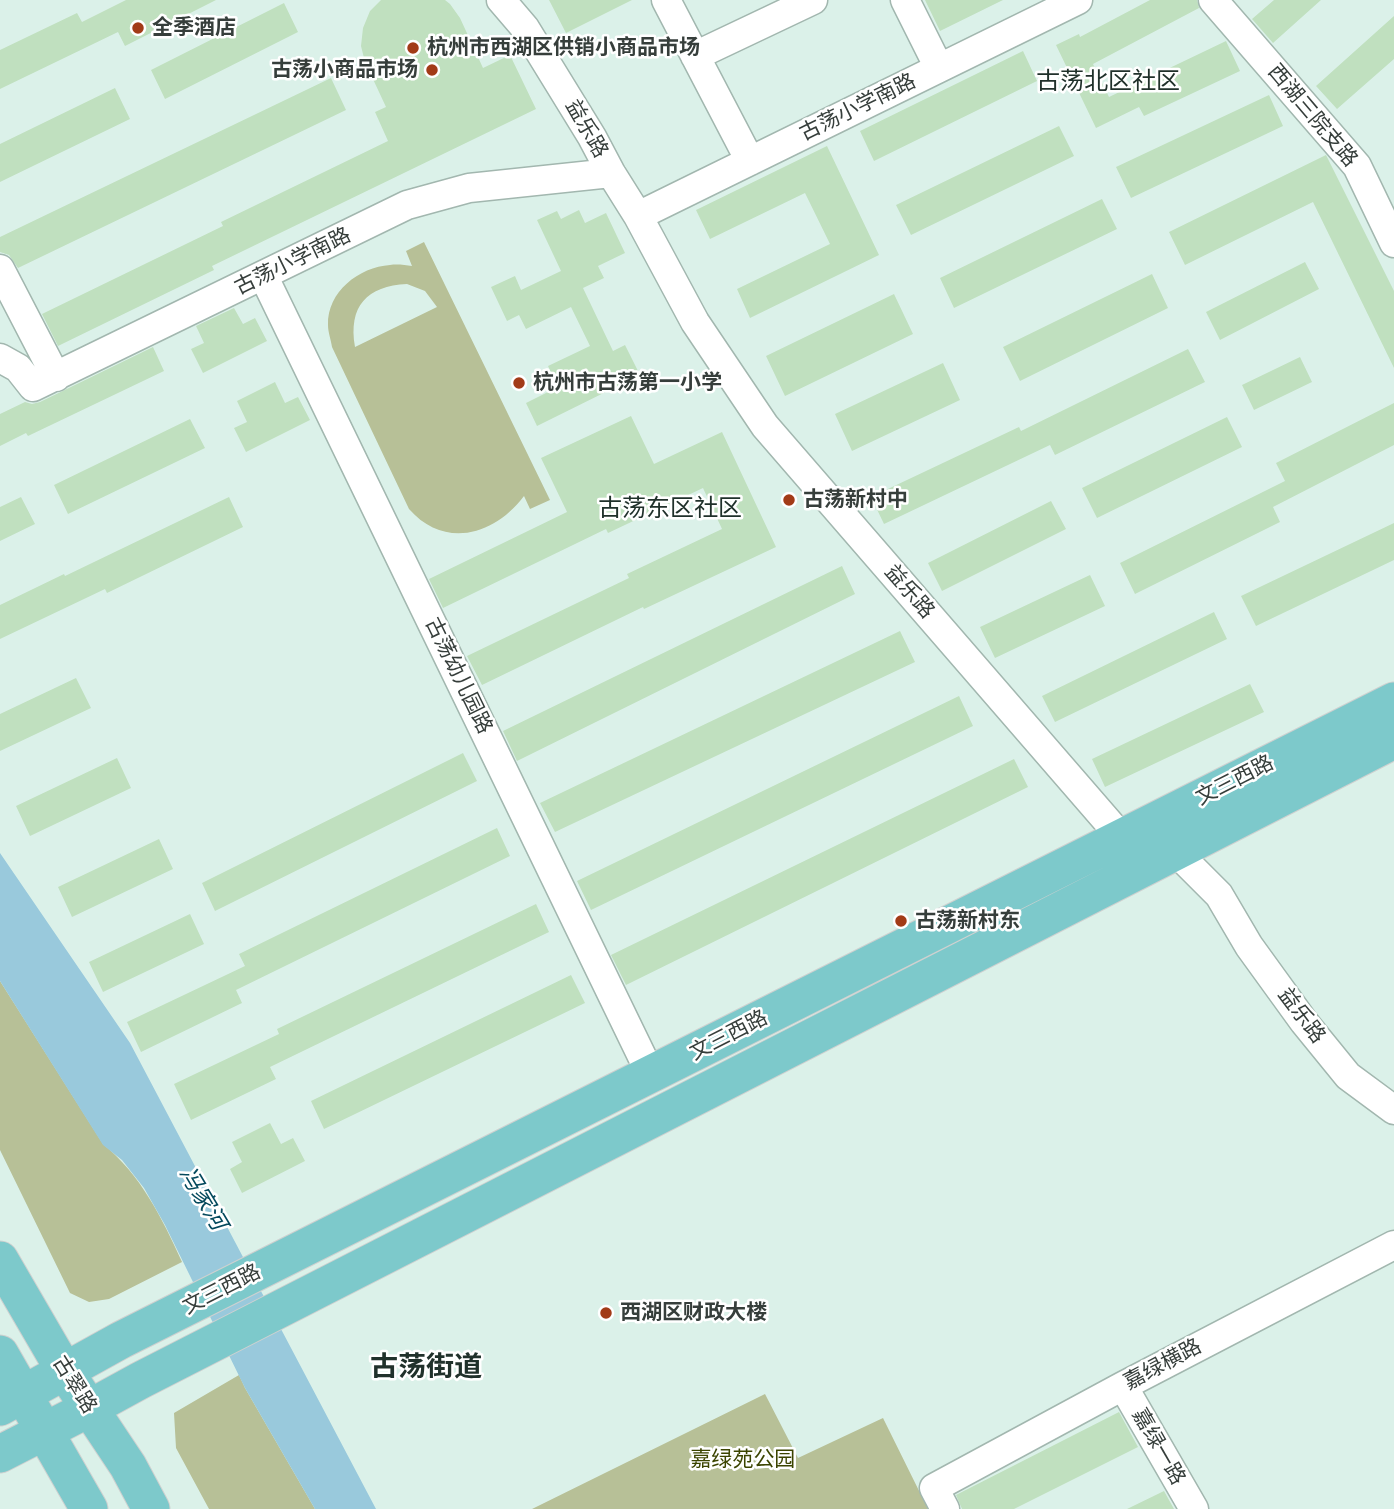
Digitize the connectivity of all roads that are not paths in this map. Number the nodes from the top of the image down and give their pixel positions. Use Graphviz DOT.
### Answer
graph roads {
  1 [pos="501,0"];
  2 [pos="666,0"];
  3 [pos="813,0"];
  4 [pos="905,0"];
  5 [pos="1078,0"];
  6 [pos="1213,0"];
  7 [pos="695,56"];
  8 [pos="939,68"];
  9 [pos="750,161"];
  10 [pos="611,173"];
  11 [pos="638,216"];
  12 [pos="1394,243"];
  13 [pos="0,269"];
  14 [pos="264,277"];
  15 [pos="0,358"];
  16 [pos="56,377"];
  17 [pos="1394,701"];
  18 [pos="1394,740"];
  19 [pos="1122,838"];
  20 [pos="1175,851"];
  21 [pos="651,1075"];
  22 [pos="1394,1110"];
  23 [pos="1394,1244"];
  24 [pos="0,1260"];
  25 [pos="0,1354"];
  26 [pos="64,1370"];
  27 [pos="1123,1386"];
  28 [pos="11,1400"];
  29 [pos="88,1409"];
  30 [pos="44,1430"];
  31 [pos="0,1454"];
  32 [pos="939,1499"];
  33 [pos="89,1509"];
  34 [pos="151,1509"];
  35 [pos="1194,1509"];
  1 -- 10 [label="street, 益乐路"];
  2 -- 7 [label="street"];
  3 -- 7 [label="street"];
  4 -- 8 [label="street"];
  5 -- 8 [label="street, 古荡小学南路"];
  6 -- 12 [label="street, 西湖三院支路"];
  7 -- 9 [label="street"];
  8 -- 9 [label="street, 古荡小学南路"];
  9 -- 11 [label="street, 古荡小学南路"];
  10 -- 11 [label="street, 益乐路"];
  10 -- 14 [label="street, 古荡小学南路"];
  11 -- 19 [label="street, 益乐路"];
  13 -- 16 [label="street"];
  14 -- 16 [label="street, 古荡小学南路"];
  14 -- 21 [label="street, 古荡幼儿园路"];
  15 -- 16 [label="street, 古荡小学南路"];
  17 -- 19 [label="main road, 文三西路"];
  18 -- 20 [label="main road, 文三西路"];
  19 -- 20 [label="street"];
  19 -- 21 [label="main road, 文三西路"];
  20 -- 22 [label="street, 益乐路"];
  20 -- 29 [label="main road, 文三西路"];
  21 -- 26 [label="main road, 文三西路"];
  23 -- 27 [label="street, 嘉绿横路"];
  24 -- 26 [label="main road, 古翠路"];
  25 -- 28 [label="main road"];
  26 -- 28 [label="main road, 文三西路"];
  26 -- 29 [label="main road, 古翠路"];
  27 -- 32 [label="street, 嘉绿横路"];
  27 -- 35 [label="street, 嘉绿一路"];
  28 -- 30 [label="main road"];
  29 -- 30 [label="main road, 文三西路"];
  29 -- 34 [label="main road, 古翠路"];
  30 -- 31 [label="main road, 文三西路"];
  30 -- 33 [label="main road"];
}
